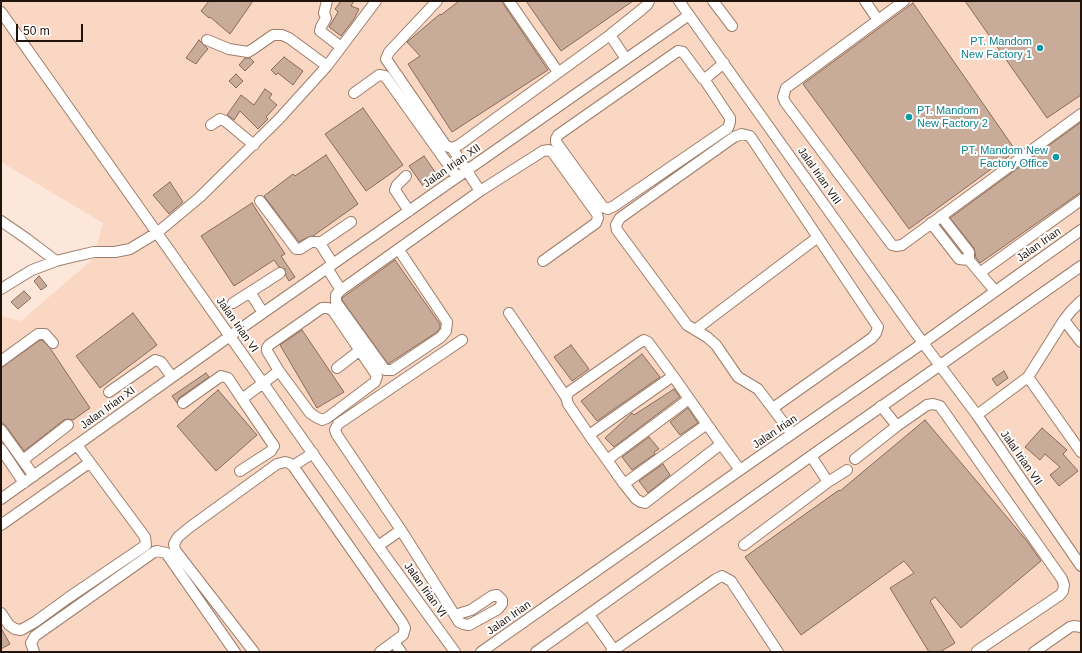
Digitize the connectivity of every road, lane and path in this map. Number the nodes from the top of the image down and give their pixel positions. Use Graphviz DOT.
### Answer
graph roads {
  1 [pos="327,1"];
  2 [pos="376,1"];
  3 [pos="437,1"];
  4 [pos="509,1"];
  5 [pos="649,1"];
  6 [pos="679,1"];
  7 [pos="713,1"];
  8 [pos="866,1"];
  9 [pos="904,1"];
  10 [pos="1,12"];
  11 [pos="689,15"];
  12 [pos="878,20"];
  13 [pos="732,26"];
  14 [pos="610,35"];
  15 [pos="207,40"];
  16 [pos="341,47"];
  17 [pos="626,59"];
  18 [pos="724,63"];
  19 [pos="327,66"];
  20 [pos="558,72"];
  21 [pos="704,79"];
  22 [pos="354,93"];
  23 [pos="1081,114"];
  24 [pos="211,126"];
  25 [pos="254,145"];
  26 [pos="452,148"];
  27 [pos="467,170"];
  28 [pos="406,176"];
  29 [pos="457,177"];
  30 [pos="480,191"];
  31 [pos="1081,200"];
  32 [pos="260,201"];
  33 [pos="409,211"];
  34 [pos="941,216"];
  35 [pos="1,221"];
  36 [pos="351,222"];
  37 [pos="931,223"];
  38 [pos="1081,230"];
  39 [pos="158,232"];
  40 [pos="818,237"];
  41 [pos="320,243"];
  42 [pos="399,250"];
  43 [pos="969,260"];
  44 [pos="56,261"];
  45 [pos="543,261"];
  46 [pos="330,266"];
  47 [pos="1081,266"];
  48 [pos="981,272"];
  49 [pos="280,273"];
  50 [pos="1,289"];
  51 [pos="341,290"];
  52 [pos="996,291"];
  53 [pos="250,292"];
  54 [pos="1081,301"];
  55 [pos="233,303"];
  56 [pos="509,312"];
  57 [pos="263,313"];
  58 [pos="1064,320"];
  59 [pos="695,330"];
  60 [pos="230,336"];
  61 [pos="462,340"];
  62 [pos="1081,342"];
  63 [pos="52,343"];
  64 [pos="923,343"];
  65 [pos="359,351"];
  66 [pos="1,361"];
  67 [pos="940,365"];
  68 [pos="337,368"];
  69 [pos="279,372"];
  70 [pos="673,376"];
  71 [pos="172,377"];
  72 [pos="1028,377"];
  73 [pos="264,383"];
  74 [pos="109,392"];
  75 [pos="566,397"];
  76 [pos="242,399"];
  77 [pos="689,399"];
  78 [pos="183,403"];
  79 [pos="881,406"];
  80 [pos="773,408"];
  81 [pos="977,415"];
  82 [pos="707,424"];
  83 [pos="68,425"];
  84 [pos="897,426"];
  85 [pos="1,430"];
  86 [pos="792,434"];
  87 [pos="589,435"];
  88 [pos="721,444"];
  89 [pos="77,445"];
  90 [pos="1,449"];
  91 [pos="1081,452"];
  92 [pos="313,453"];
  93 [pos="811,456"];
  94 [pos="855,459"];
  95 [pos="22,460"];
  96 [pos="607,460"];
  97 [pos="89,463"];
  98 [pos="293,466"];
  99 [pos="740,470"];
  100 [pos="847,470"];
  101 [pos="240,472"];
  102 [pos="34,476"];
  103 [pos="828,482"];
  104 [pos="24,483"];
  105 [pos="624,484"];
  106 [pos="1,499"];
  107 [pos="1,525"];
  108 [pos="401,530"];
  109 [pos="744,545"];
  110 [pos="378,546"];
  111 [pos="1081,566"];
  112 [pos="1,613"];
  113 [pos="455,615"];
  114 [pos="589,615"];
  115 [pos="1081,627"];
  116 [pos="394,642"];
  117 [pos="613,651"];
  118 [pos="977,651"];
  119 [pos="34,652"];
  120 [pos="235,652"];
  121 [pos="254,652"];
  122 [pos="380,652"];
  123 [pos="401,652"];
  124 [pos="455,652"];
  125 [pos="481,652"];
  126 [pos="536,652"];
  127 [pos="778,652"];
  128 [pos="1034,652"];
  1 -- 16 [label="street"];
  2 -- 16 [label="street"];
  3 -- 26 [label="street"];
  4 -- 20 [label="street"];
  5 -- 14 [label="street"];
  6 -- 11 [label="street, Jalal Irian VIII"];
  7 -- 13 [label="street"];
  8 -- 12 [label="street"];
  9 -- 12 [label="street"];
  10 -- 39 [label="street, Jalan Irian VI"];
  11 -- 17 [label="street, Jalan Irian XII"];
  11 -- 18 [label="street, Jalal Irian VIII"];
  12 -- 37 [label="street"];
  14 -- 17 [label="street"];
  14 -- 20 [label="street"];
  15 -- 19 [label="street"];
  16 -- 19 [label="street"];
  17 -- 27 [label="street, Jalan Irian XII"];
  18 -- 21 [label="street"];
  18 -- 64 [label="street, Jalal Irian VIII"];
  19 -- 25 [label="street"];
  20 -- 26 [label="street"];
  21 -- 21 [label="street"];
  22 -- 29 [label="street"];
  23 -- 34 [label="street"];
  24 -- 25 [label="street"];
  25 -- 39 [label="street"];
  26 -- 27 [label="street"];
  27 -- 29 [label="street, Jalan Irian XII"];
  27 -- 30 [label="street"];
  28 -- 33 [label="street"];
  29 -- 33 [label="street, Jalan Irian XII"];
  30 -- 42 [label="street"];
  30 -- 45 [label="street"];
  31 -- 48 [label="street"];
  32 -- 41 [label="street"];
  33 -- 46 [label="street, Jalan Irian XII"];
  34 -- 37 [label="street"];
  34 -- 43 [label="street"];
  35 -- 44 [label="street"];
  36 -- 41 [label="street"];
  37 -- 43 [label="street"];
  38 -- 52 [label="street, Jalan Irian"];
  39 -- 44 [label="street"];
  39 -- 60 [label="street, Jalan Irian VI"];
  40 -- 59 [label="street"];
  40 -- 59 [label="street"];
  40 -- 80 [label="street"];
  41 -- 46 [label="street"];
  42 -- 51 [label="street"];
  42 -- 51 [label="street"];
  43 -- 48 [label="street"];
  44 -- 50 [label="street"];
  46 -- 51 [label="street"];
  46 -- 57 [label="street, Jalan Irian XII"];
  47 -- 67 [label="street"];
  48 -- 52 [label="street"];
  49 -- 53 [label="street"];
  52 -- 64 [label="street, Jalan Irian"];
  53 -- 55 [label="street"];
  53 -- 57 [label="street"];
  54 -- 58 [label="street"];
  56 -- 75 [label="street"];
  57 -- 60 [label="street, Jalan Irian XII"];
  58 -- 62 [label="street"];
  58 -- 72 [label="street"];
  59 -- 80 [label="street"];
  60 -- 71 [label="street, Jalan Irian XI"];
  60 -- 73 [label="street, Jalan Irian VI"];
  61 -- 108 [label="street"];
  63 -- 66 [label="street"];
  64 -- 67 [label="street, Jalal Irian VIII"];
  64 -- 86 [label="street, Jalan Irian"];
  65 -- 68 [label="street"];
  65 -- 69 [label="street"];
  65 -- 69 [label="street"];
  67 -- 79 [label="street"];
  67 -- 81 [label="street, Jalal Irian VII"];
  69 -- 73 [label="street"];
  70 -- 75 [label="street"];
  70 -- 77 [label="street"];
  70 -- 87 [label="street"];
  71 -- 74 [label="street"];
  71 -- 89 [label="street, Jalan Irian XI"];
  72 -- 81 [label="street"];
  72 -- 91 [label="street"];
  73 -- 76 [label="street"];
  73 -- 92 [label="street, Jalan Irian VI"];
  75 -- 87 [label="street"];
  76 -- 78 [label="street"];
  76 -- 101 [label="street"];
  77 -- 82 [label="street"];
  77 -- 96 [label="street"];
  79 -- 84 [label="street"];
  79 -- 93 [label="street"];
  80 -- 86 [label="street"];
  81 -- 111 [label="street, Jalal Irian VII"];
  82 -- 88 [label="street"];
  82 -- 105 [label="street"];
  83 -- 95 [label="street"];
  84 -- 94 [label="street"];
  84 -- 118 [label="street"];
  85 -- 95 [label="street"];
  86 -- 99 [label="street, Jalan Irian"];
  87 -- 96 [label="street"];
  88 -- 99 [label="street"];
  88 -- 105 [label="street"];
  89 -- 97 [label="street"];
  89 -- 102 [label="street, Jalan Irian XI"];
  90 -- 104 [label="street"];
  92 -- 98 [label="street"];
  92 -- 110 [label="street, Jalan Irian VI"];
  93 -- 103 [label="street"];
  93 -- 114 [label="street"];
  95 -- 102 [label="street"];
  96 -- 105 [label="street"];
  97 -- 107 [label="street"];
  97 -- 112 [label="street"];
  98 -- 116 [label="street"];
  98 -- 121 [label="street"];
  99 -- 125 [label="street, Jalan Irian"];
  100 -- 103 [label="street"];
  102 -- 104 [label="street, Jalan Irian XI"];
  103 -- 109 [label="street"];
  104 -- 106 [label="street, Jalan Irian XI"];
  108 -- 110 [label="street"];
  108 -- 113 [label="street"];
  110 -- 124 [label="street, Jalan Irian VI"];
  114 -- 117 [label="street"];
  114 -- 126 [label="street"];
  115 -- 128 [label="street"];
  116 -- 122 [label="street"];
  116 -- 123 [label="street"];
  117 -- 127 [label="street"];
  119 -- 120 [label="street"];
}
